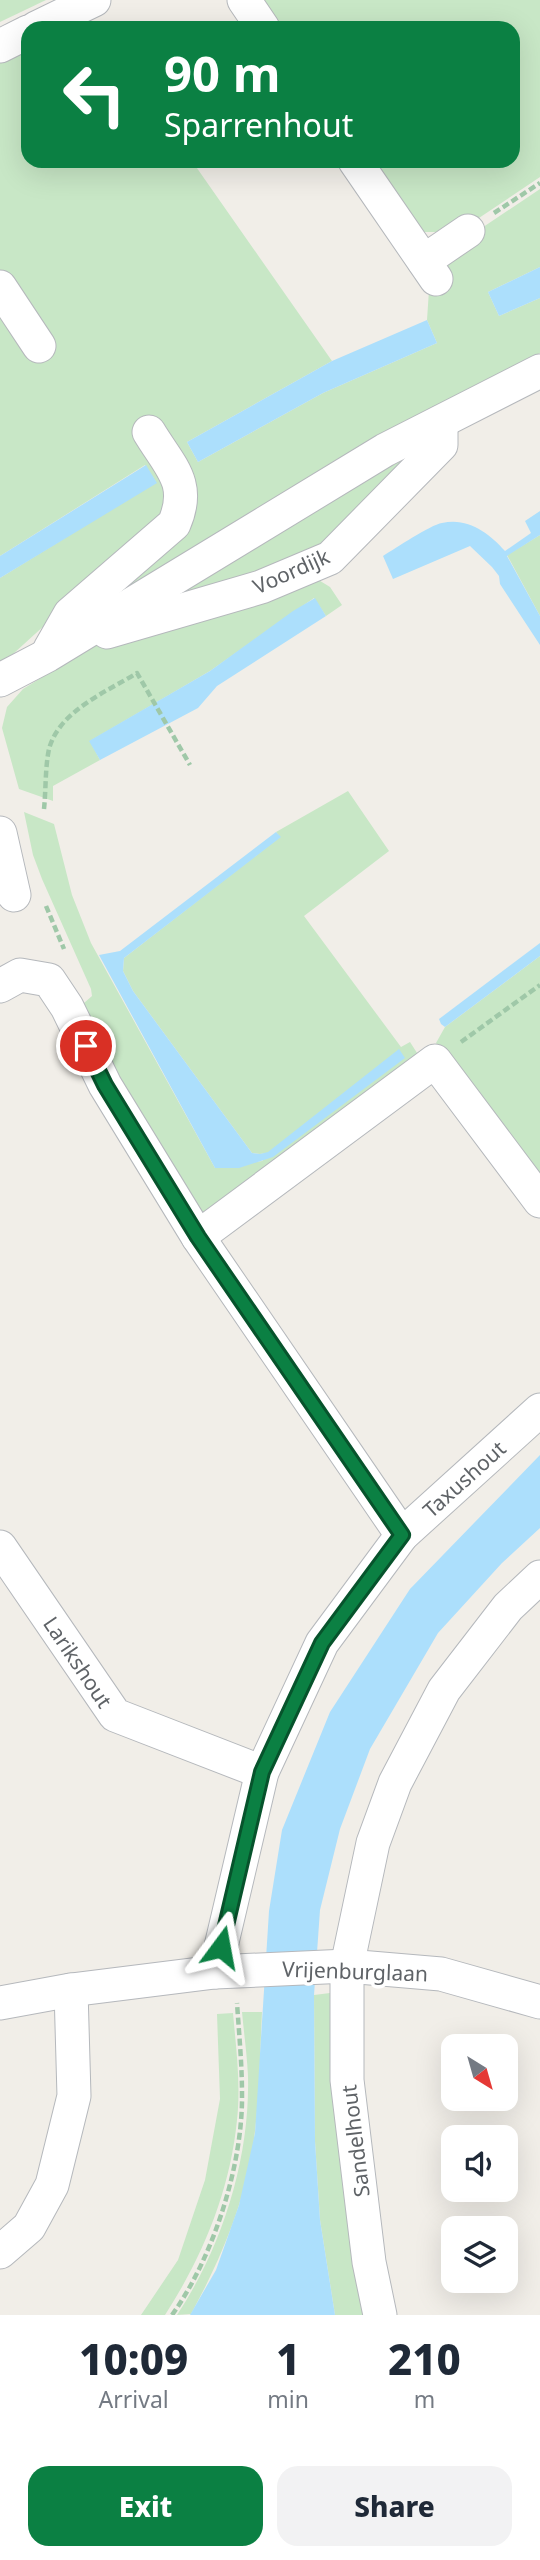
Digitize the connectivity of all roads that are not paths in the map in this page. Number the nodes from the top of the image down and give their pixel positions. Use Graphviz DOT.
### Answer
graph roads {
  1 [pos="94,0"];
  2 [pos="244,0"];
  3 [pos="50,21"];
  4 [pos="258,21"];
  5 [pos="21,36"];
  6 [pos="0,46"];
  7 [pos="360,168"];
  8 [pos="468,231"];
  9 [pos="0,287"];
  10 [pos="39,345"];
  11 [pos="540,370"];
  12 [pos="441,422"];
  13 [pos="149,432"];
  14 [pos="80,635"];
  15 [pos="47,655"];
  16 [pos="0,680"];
  17 [pos="0,833"];
  18 [pos="28,895"];
  19 [pos="10,980"];
  20 [pos="540,1201"];
  21 [pos="198,1237"];
  22 [pos="540,1410"];
  23 [pos="402,1535"];
  24 [pos="0,1547"];
  25 [pos="540,1577"];
  26 [pos="262,1772"];
  27 [pos="333,1966"];
  28 [pos="237,1970"];
  29 [pos="71,1990"];
  30 [pos="540,2002"];
  31 [pos="0,2003"];
  32 [pos="0,2252"];
  33 [pos="380,2315"];
  1 -- 3 [label="street"];
  2 -- 4 [label="street"];
  5 -- 6 [label="street"];
  7 -- 8 [label="street"];
  9 -- 10 [label="street"];
  11 -- 12 [label="street, Voordijk"];
  12 -- 14 [label="street, Voordijk"];
  12 -- 14 [label="street, Voordijk"];
  13 -- 15 [label="street"];
  14 -- 15 [label="street, Voordijk"];
  15 -- 16 [label="street, Voordijk"];
  17 -- 18 [label="street"];
  19 -- 21 [label="street"];
  20 -- 21 [label="street"];
  21 -- 23 [label="street"];
  22 -- 23 [label="street, Taxushout"];
  23 -- 26 [label="street, Taxushout"];
  24 -- 26 [label="street, Larikshout"];
  25 -- 27 [label="street, Sandelhout"];
  26 -- 28 [label="street, Taxushout"];
  27 -- 28 [label="street, Vrijenburglaan"];
  27 -- 30 [label="street, Vrijenburglaan"];
  27 -- 33 [label="street, Sandelhout"];
  28 -- 29 [label="street, Vrijenburglaan"];
  29 -- 31 [label="street, Vrijenburglaan"];
  29 -- 32 [label="street"];
}
